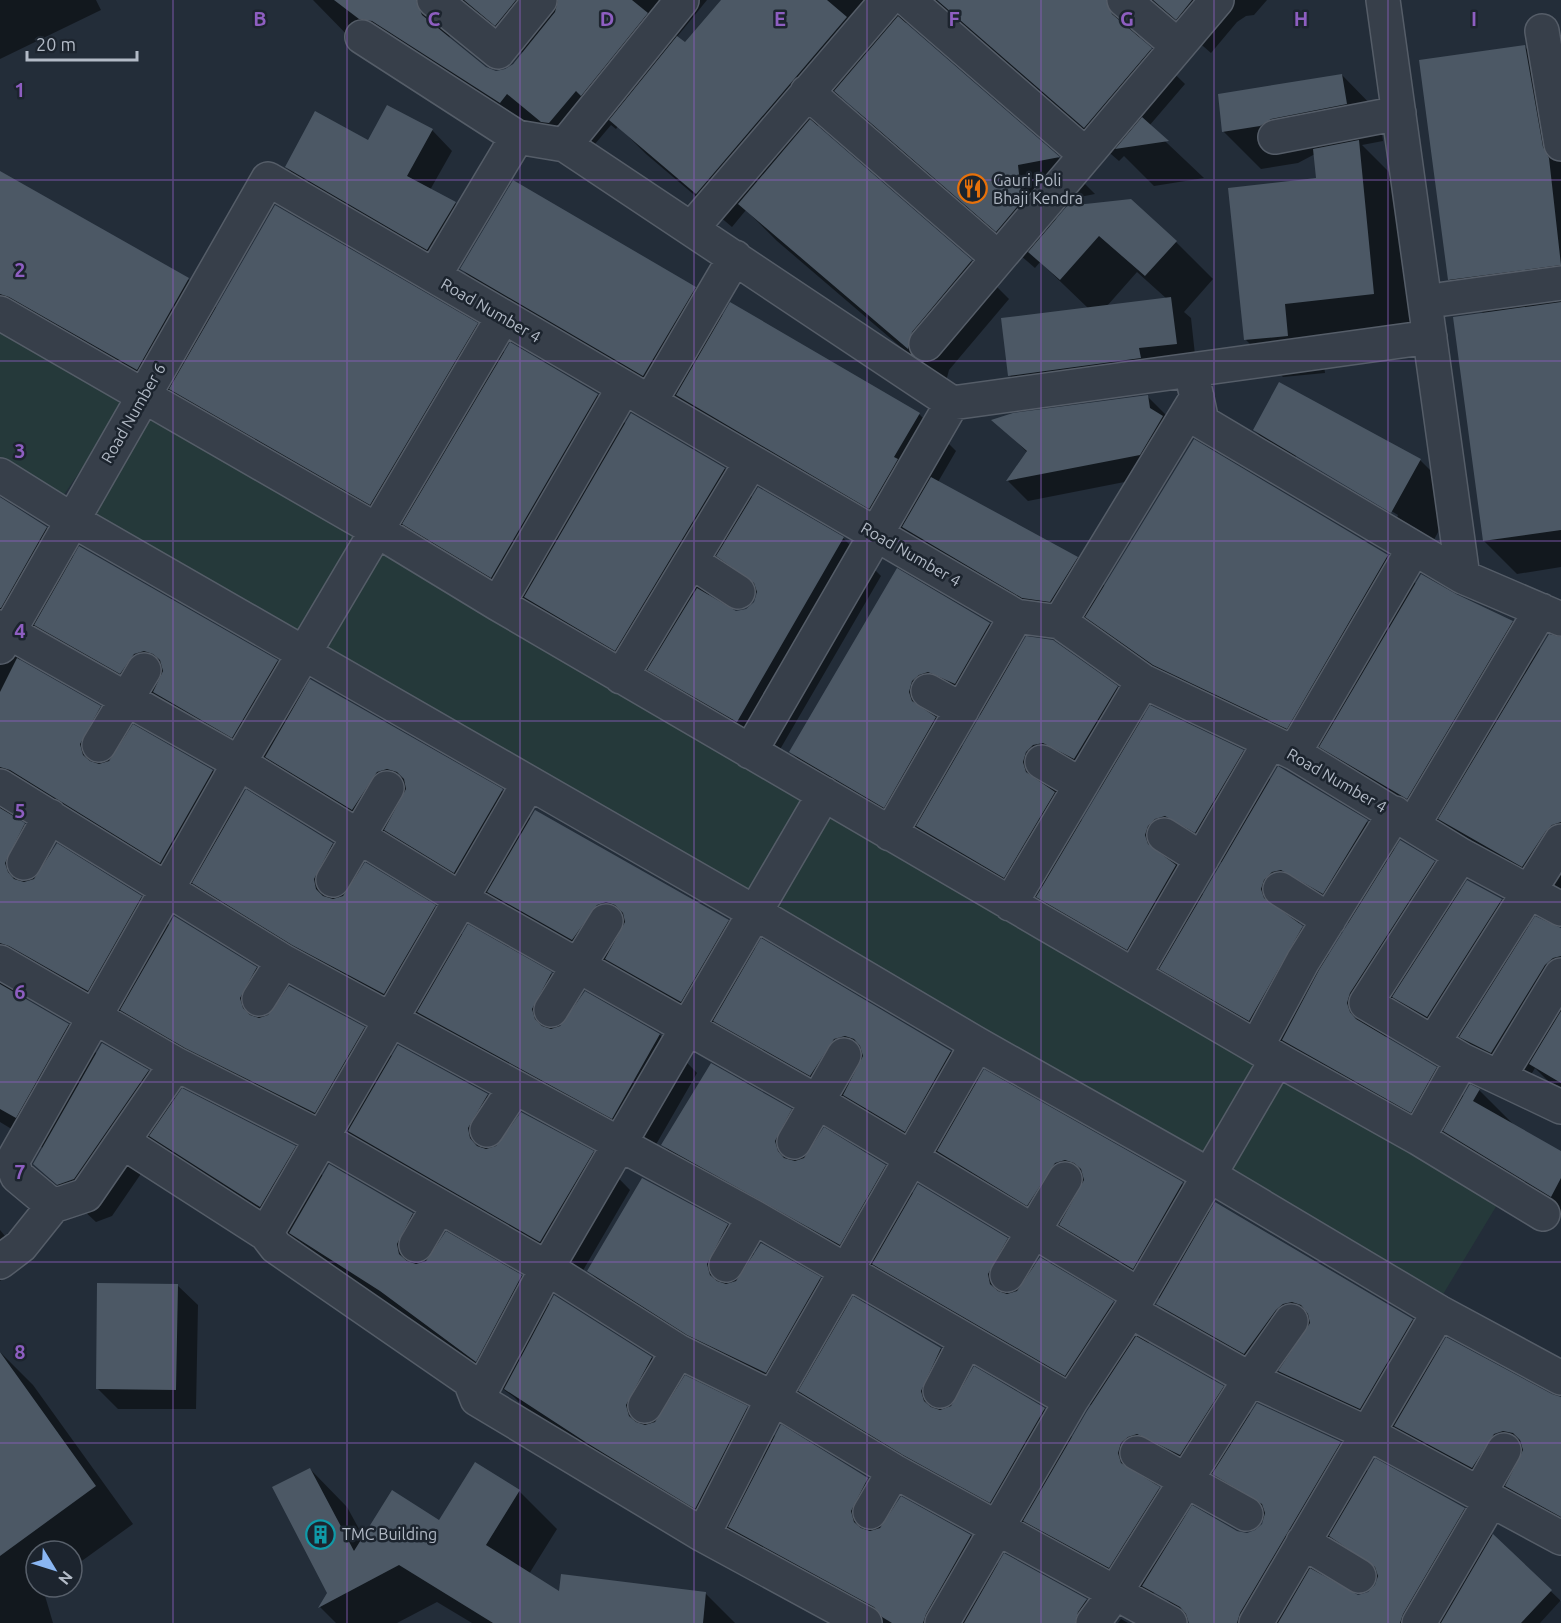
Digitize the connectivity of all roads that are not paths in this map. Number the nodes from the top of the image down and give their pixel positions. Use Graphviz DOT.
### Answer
graph roads {
  1 [pos="434,0"];
  2 [pos="540,0"];
  3 [pos="908,0"];
  4 [pos="1124,0"];
  5 [pos="1217,0"];
  6 [pos="1383,0"];
  7 [pos="672,3"];
  8 [pos="870,6"];
  9 [pos="1542,31"];
  10 [pos="362,37"];
  11 [pos="1178,46"];
  12 [pos="807,92"];
  13 [pos="1399,113"];
  14 [pos="517,137"];
  15 [pos="1275,137"];
  16 [pos="1561,137"];
  17 [pos="565,145"];
  18 [pos="1086,155"];
  19 [pos="268,179"];
  20 [pos="692,228"];
  21 [pos="735,257"];
  22 [pos="998,258"];
  23 [pos="434,276"];
  24 [pos="1561,283"];
  25 [pos="1444,299"];
  26 [pos="0,312"];
  27 [pos="502,317"];
  28 [pos="1430,337"];
  29 [pos="926,344"];
  30 [pos="1194,383"];
  31 [pos="637,395"];
  32 [pos="142,397"];
  33 [pos="952,403"];
  34 [pos="751,462"];
  35 [pos="0,475"];
  36 [pos="72,520"];
  37 [pos="378,531"];
  38 [pos="876,534"];
  39 [pos="1414,548"];
  40 [pos="692,562"];
  41 [pos="1463,578"];
  42 [pos="738,592"];
  43 [pos="498,604"];
  44 [pos="1553,609"];
  45 [pos="1016,616"];
  46 [pos="1060,622"];
  47 [pos="3,635"];
  48 [pos="305,655"];
  49 [pos="144,670"];
  50 [pos="621,677"];
  51 [pos="1143,681"];
  52 [pos="928,691"];
  53 [pos="126,699"];
  54 [pos="962,710"];
  55 [pos="99,745"];
  56 [pos="1282,748"];
  57 [pos="750,752"];
  58 [pos="1042,762"];
  59 [pos="239,763"];
  60 [pos="528,784"];
  61 [pos="1081,785"];
  62 [pos="0,786"];
  63 [pos="387,788"];
  64 [pos="824,794"];
  65 [pos="50,816"];
  66 [pos="1404,819"];
  67 [pos="890,834"];
  68 [pos="1164,835"];
  69 [pos="359,837"];
  70 [pos="1561,841"];
  71 [pos="1461,855"];
  72 [pos="1202,859"];
  73 [pos="24,863"];
  74 [pos="333,880"];
  75 [pos="170,889"];
  76 [pos="1280,889"];
  77 [pos="1531,891"];
  78 [pos="461,899"];
  79 [pos="1010,903"];
  80 [pos="1561,909"];
  81 [pos="754,912"];
  82 [pos="1329,920"];
  83 [pos="606,921"];
  84 [pos="284,961"];
  85 [pos="0,962"];
  86 [pos="578,966"];
  87 [pos="1134,975"];
  88 [pos="1561,975"];
  89 [pos="259,999"];
  90 [pos="551,1010"];
  91 [pos="93,1016"];
  92 [pos="392,1019"];
  93 [pos="688,1029"];
  94 [pos="1433,1043"];
  95 [pos="977,1044"];
  96 [pos="1267,1053"];
  97 [pos="844,1055"];
  98 [pos="1462,1060"];
  99 [pos="176,1064"];
  100 [pos="1499,1077"];
  101 [pos="514,1089"];
  102 [pos="818,1102"];
  103 [pos="1561,1107"];
  104 [pos="487,1130"];
  105 [pos="320,1137"];
  106 [pos="11,1138"];
  107 [pos="1418,1138"];
  108 [pos="123,1142"];
  109 [pos="794,1142"];
  110 [pos="619,1143"];
  111 [pos="912,1159"];
  112 [pos="1209,1174"];
  113 [pos="1065,1179"];
  114 [pos="53,1206"];
  115 [pos="439,1206"];
  116 [pos="1542,1214"];
  117 [pos="754,1217"];
  118 [pos="1033,1232"];
  119 [pos="266,1234"];
  120 [pos="416,1245"];
  121 [pos="0,1262"];
  122 [pos="726,1265"];
  123 [pos="547,1268"];
  124 [pos="847,1273"];
  125 [pos="1007,1275"];
  126 [pos="1134,1303"];
  127 [pos="1439,1312"];
  128 [pos="1291,1321"];
  129 [pos="966,1341"];
  130 [pos="678,1351"];
  131 [pos="1561,1378"];
  132 [pos="1250,1379"];
  133 [pos="940,1391"];
  134 [pos="773,1398"];
  135 [pos="477,1399"];
  136 [pos="1071,1401"];
  137 [pos="645,1406"];
  138 [pos="1369,1434"];
  139 [pos="1504,1450"];
  140 [pos="1137,1453"];
  141 [pos="894,1471"];
  142 [pos="1187,1481"];
  143 [pos="1485,1497"];
  144 [pos="870,1512"];
  145 [pos="1246,1514"];
  146 [pos="999,1527"];
  147 [pos="703,1535"];
  148 [pos="1561,1538"];
  149 [pos="1303,1542"];
  150 [pos="1359,1576"];
  151 [pos="1115,1593"];
  152 [pos="865,1623"];
  153 [pos="942,1623"];
  154 [pos="1093,1623"];
  155 [pos="1170,1623"];
  156 [pos="1256,1623"];
  157 [pos="1419,1623"];
  1 -- 2 [label="street"];
  3 -- 18 [label="street"];
  4 -- 11 [label="street"];
  5 -- 11 [label="street"];
  6 -- 13 [label="street"];
  7 -- 17 [label="street"];
  8 -- 12 [label="street"];
  9 -- 16 [label="street"];
  10 -- 14 [label="street"];
  11 -- 18 [label="street"];
  12 -- 20 [label="street"];
  12 -- 22 [label="street"];
  13 -- 15 [label="street"];
  13 -- 28 [label="street"];
  14 -- 17 [label="street"];
  14 -- 23 [label="street"];
  17 -- 20 [label="street"];
  18 -- 22 [label="street"];
  19 -- 23 [label="street, Road Number 4"];
  19 -- 32 [label="street, Road Number 6"];
  20 -- 21 [label="street"];
  21 -- 31 [label="street"];
  21 -- 33 [label="street"];
  22 -- 29 [label="street"];
  23 -- 27 [label="street, Road Number 4"];
  24 -- 25 [label="street"];
  26 -- 32 [label="street"];
  27 -- 31 [label="street, Road Number 4"];
  27 -- 37 [label="street"];
  28 -- 30 [label="street"];
  28 -- 41 [label="street"];
  30 -- 33 [label="street"];
  30 -- 39 [label="street"];
  30 -- 46 [label="street"];
  31 -- 34 [label="street, Road Number 4"];
  31 -- 43 [label="street"];
  32 -- 36 [label="street, Road Number 6"];
  32 -- 37 [label="street"];
  33 -- 38 [label="street"];
  34 -- 38 [label="street, Road Number 4"];
  34 -- 40 [label="street"];
  35 -- 36 [label="street"];
  36 -- 47 [label="street, Road Number 6"];
  36 -- 48 [label="street"];
  37 -- 43 [label="street"];
  37 -- 48 [label="street"];
  38 -- 45 [label="street, Road Number 4"];
  38 -- 57 [label="street"];
  39 -- 41 [label="street"];
  39 -- 56 [label="street"];
  40 -- 42 [label="street"];
  40 -- 50 [label="street"];
  41 -- 44 [label="street"];
  43 -- 50 [label="street"];
  44 -- 66 [label="street"];
  45 -- 46 [label="street, Road Number 4"];
  45 -- 54 [label="street"];
  46 -- 51 [label="street, Road Number 4"];
  47 -- 53 [label="street"];
  48 -- 59 [label="street"];
  48 -- 60 [label="street"];
  49 -- 53 [label="street"];
  50 -- 57 [label="street"];
  51 -- 56 [label="street, Road Number 4"];
  51 -- 61 [label="street"];
  52 -- 54 [label="street"];
  53 -- 55 [label="street"];
  53 -- 59 [label="street"];
  54 -- 67 [label="street"];
  56 -- 66 [label="street, Road Number 4"];
  56 -- 72 [label="street"];
  57 -- 64 [label="street"];
  58 -- 61 [label="street"];
  59 -- 69 [label="street"];
  59 -- 75 [label="street"];
  60 -- 78 [label="street"];
  60 -- 81 [label="street"];
  61 -- 79 [label="street"];
  62 -- 65 [label="street"];
  63 -- 69 [label="street"];
  64 -- 67 [label="street"];
  64 -- 81 [label="street"];
  65 -- 73 [label="street"];
  65 -- 75 [label="street"];
  66 -- 71 [label="street, Road Number 4"];
  66 -- 82 [label="street"];
  67 -- 79 [label="street"];
  68 -- 72 [label="street"];
  69 -- 74 [label="street"];
  69 -- 78 [label="street"];
  70 -- 77 [label="street"];
  71 -- 77 [label="street, Road Number 4"];
  71 -- 94 [label="street"];
  72 -- 87 [label="street"];
  75 -- 84 [label="street"];
  75 -- 91 [label="street"];
  76 -- 82 [label="street"];
  77 -- 80 [label="street, Road Number 4"];
  77 -- 94 [label="street"];
  78 -- 86 [label="street"];
  78 -- 92 [label="street"];
  79 -- 87 [label="street"];
  81 -- 93 [label="street"];
  81 -- 95 [label="street"];
  82 -- 96 [label="street"];
  83 -- 86 [label="street"];
  84 -- 89 [label="street"];
  84 -- 92 [label="street"];
  85 -- 91 [label="street"];
  86 -- 90 [label="street"];
  86 -- 93 [label="street"];
  87 -- 96 [label="street"];
  88 -- 100 [label="street"];
  91 -- 99 [label="street"];
  91 -- 106 [label="street"];
  92 -- 101 [label="street"];
  92 -- 105 [label="street"];
  93 -- 102 [label="street"];
  93 -- 110 [label="street"];
  94 -- 98 [label="street"];
  95 -- 111 [label="street"];
  95 -- 112 [label="street"];
  96 -- 107 [label="street"];
  96 -- 112 [label="street"];
  97 -- 102 [label="street"];
  98 -- 100 [label="street"];
  98 -- 107 [label="street"];
  99 -- 105 [label="street"];
  99 -- 108 [label="street"];
  100 -- 103 [label="street"];
  101 -- 104 [label="street"];
  101 -- 110 [label="street"];
  102 -- 109 [label="street"];
  102 -- 111 [label="street"];
  105 -- 115 [label="street"];
  105 -- 119 [label="street"];
  106 -- 114 [label="street"];
  107 -- 116 [label="street"];
  108 -- 114 [label="street"];
  108 -- 119 [label="street"];
  110 -- 117 [label="street"];
  110 -- 123 [label="street"];
  111 -- 118 [label="street"];
  111 -- 124 [label="street"];
  112 -- 126 [label="street"];
  112 -- 127 [label="street"];
  113 -- 118 [label="street"];
  114 -- 121 [label="street"];
  115 -- 120 [label="street"];
  115 -- 123 [label="street"];
  117 -- 122 [label="street"];
  117 -- 124 [label="street"];
  118 -- 125 [label="street"];
  118 -- 126 [label="street"];
  119 -- 135 [label="street"];
  123 -- 130 [label="street"];
  123 -- 135 [label="street"];
  124 -- 129 [label="street"];
  124 -- 134 [label="street"];
  126 -- 132 [label="street"];
  126 -- 136 [label="street"];
  127 -- 131 [label="street"];
  127 -- 138 [label="street"];
  128 -- 132 [label="street"];
  129 -- 133 [label="street"];
  129 -- 136 [label="street"];
  130 -- 134 [label="street"];
  130 -- 137 [label="street"];
  132 -- 138 [label="street"];
  132 -- 142 [label="street"];
  134 -- 141 [label="street"];
  134 -- 147 [label="street"];
  135 -- 147 [label="street"];
  136 -- 146 [label="street"];
  138 -- 143 [label="street"];
  138 -- 149 [label="street"];
  139 -- 143 [label="street"];
  140 -- 142 [label="street"];
  141 -- 144 [label="street"];
  141 -- 146 [label="street"];
  142 -- 145 [label="street"];
  142 -- 151 [label="street"];
  143 -- 148 [label="street"];
  143 -- 157 [label="street"];
  146 -- 151 [label="street"];
  146 -- 153 [label="street"];
  147 -- 152 [label="street"];
  149 -- 150 [label="street"];
  149 -- 156 [label="street"];
  151 -- 154 [label="street"];
  151 -- 155 [label="street"];
}
